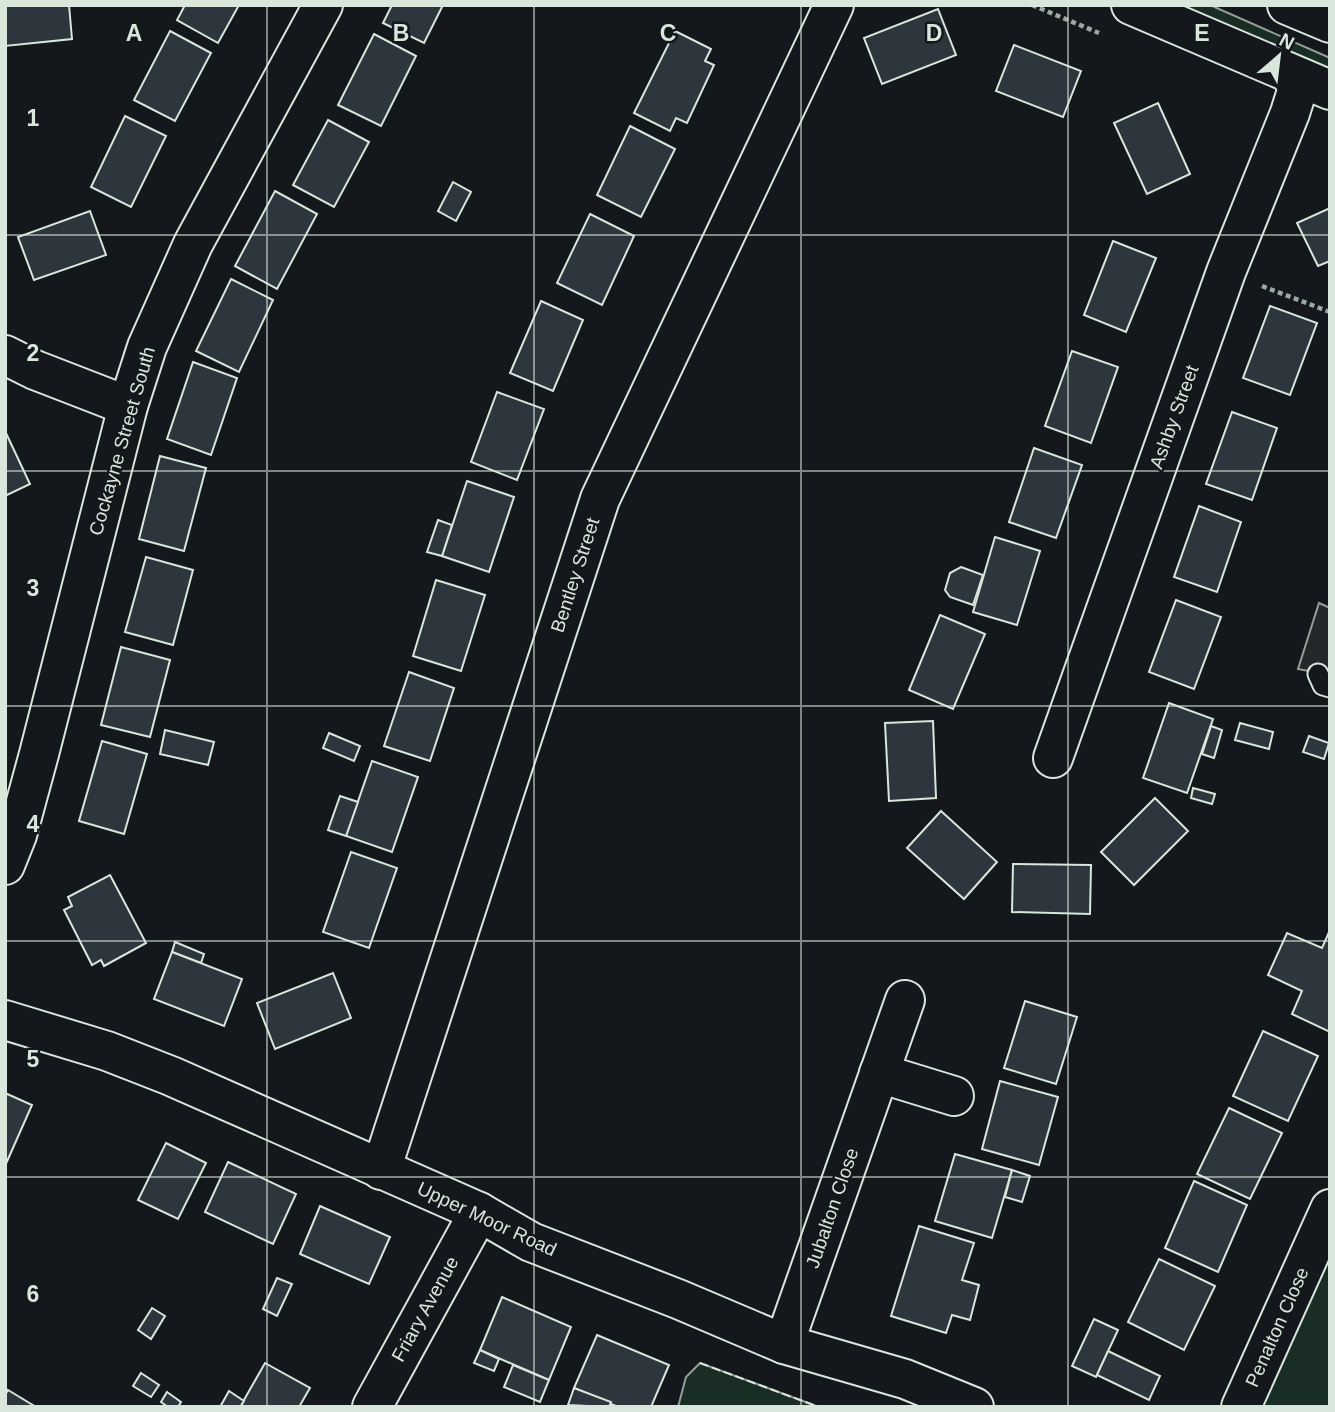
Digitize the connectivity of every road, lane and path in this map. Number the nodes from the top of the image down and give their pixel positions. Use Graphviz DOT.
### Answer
graph roads {
  1 [pos="323,5"];
  2 [pos="834,5"];
  3 [pos="1131,5"];
  4 [pos="1287,5"];
  5 [pos="1330,23"];
  6 [pos="1315,84"];
  7 [pos="1226,272"];
  8 [pos="1330,312"];
  9 [pos="5,355"];
  10 [pos="128,406"];
  11 [pos="1053,758"];
  12 [pos="5,865"];
  13 [pos="905,1000"];
  14 [pos="5,1020"];
  15 [pos="879,1073"];
  16 [pos="954,1096"];
  17 [pos="381,1170"];
  18 [pos="1330,1209"];
  19 [pos="479,1212"];
  20 [pos="784,1344"];
  21 [pos="372,1407"];
  22 [pos="974,1407"];
  23 [pos="1241,1407"];
  1 -- 10 [label="main road, Cockayne Street South"];
  2 -- 17 [label="main road, Bentley Street"];
  3 -- 6 [label="main road"];
  4 -- 5 [label="main road"];
  6 -- 7 [label="main road, Ashby Street"];
  7 -- 8 [label="path"];
  7 -- 11 [label="main road, Ashby Street"];
  9 -- 10 [label="main road"];
  10 -- 12 [label="main road, Cockayne Street South"];
  13 -- 15 [label="main road, Jubalton Close"];
  14 -- 17 [label="main road, Upper Moor Road"];
  15 -- 16 [label="main road"];
  15 -- 20 [label="main road, Jubalton Close"];
  17 -- 19 [label="main road, Upper Moor Road"];
  18 -- 23 [label="main road, Penalton Close"];
  19 -- 20 [label="main road, Upper Moor Road"];
  19 -- 21 [label="main road, Friary Avenue"];
  20 -- 22 [label="main road, Upper Moor Road"];
}
